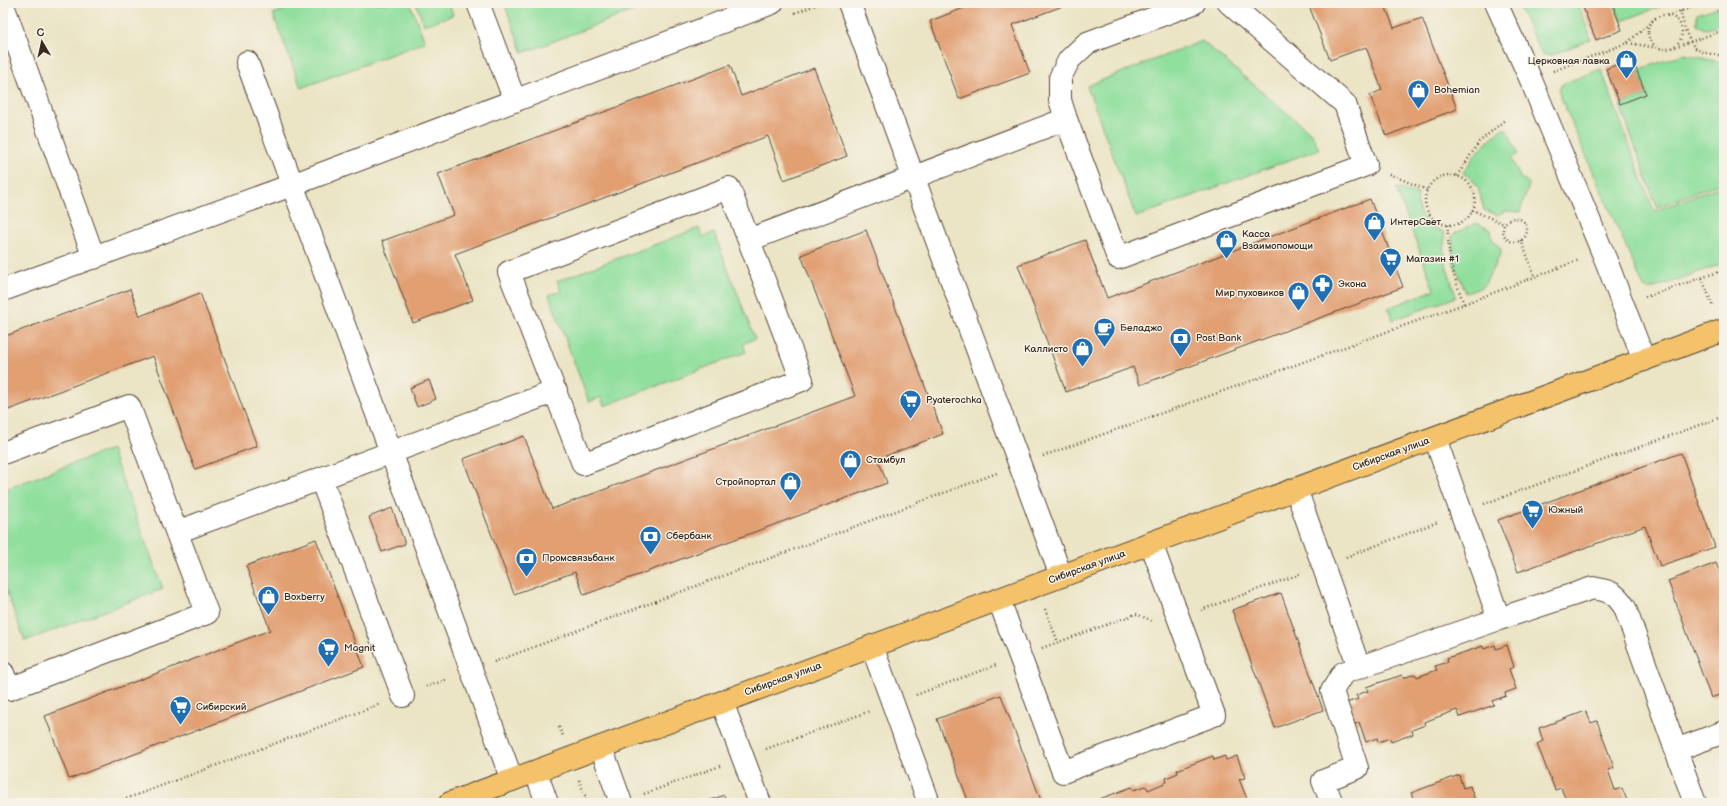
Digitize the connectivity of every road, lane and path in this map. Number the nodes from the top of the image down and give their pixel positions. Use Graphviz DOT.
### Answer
graph roads {
  1 [pos="478,3"];
  2 [pos="772,3"];
  3 [pos="849,3"];
  4 [pos="1194,3"];
  5 [pos="1229,3"];
  6 [pos="1496,3"];
  7 [pos="1680,3"];
  8 [pos="1704,3"];
  9 [pos="3,5"];
  10 [pos="1680,11"];
  11 [pos="1667,16"];
  12 [pos="1656,18"];
  13 [pos="1724,30"];
  14 [pos="8,31"];
  15 [pos="1690,42"];
  16 [pos="1627,43"];
  17 [pos="1660,48"];
  18 [pos="1672,48"];
  19 [pos="1724,56"];
  20 [pos="247,62"];
  21 [pos="1530,80"];
  22 [pos="515,101"];
  23 [pos="1066,119"];
  24 [pos="1506,119"];
  25 [pos="1366,165"];
  26 [pos="1457,176"];
  27 [pos="913,179"];
  28 [pos="292,185"];
  29 [pos="1427,190"];
  30 [pos="1472,210"];
  31 [pos="1504,224"];
  32 [pos="1448,225"];
  33 [pos="749,240"];
  34 [pos="1520,240"];
  35 [pos="1602,251"];
  36 [pos="94,258"];
  37 [pos="1724,270"];
  38 [pos="1534,277"];
  39 [pos="3,290"];
  40 [pos="1621,299"];
  41 [pos="1464,304"];
  42 [pos="1724,330"];
  43 [pos="1644,360"];
  44 [pos="556,391"];
  45 [pos="1435,438"];
  46 [pos="3,453"];
  47 [pos="390,453"];
  48 [pos="1019,465"];
  49 [pos="321,479"];
  50 [pos="1296,489"];
  51 [pos="177,532"];
  52 [pos="1151,543"];
  53 [pos="1061,576"];
  54 [pos="999,600"];
  55 [pos="1499,619"];
  56 [pos="872,646"];
  57 [pos="1359,666"];
  58 [pos="472,670"];
  59 [pos="3,673"];
  60 [pos="403,696"];
  61 [pos="722,702"];
  62 [pos="1724,732"];
  63 [pos="601,747"];
  64 [pos="1676,750"];
  65 [pos="536,772"];
  66 [pos="512,780"];
  67 [pos="115,803"];
  68 [pos="450,803"];
  69 [pos="547,803"];
  70 [pos="621,803"];
  71 [pos="760,803"];
  72 [pos="930,803"];
  73 [pos="1332,803"];
  74 [pos="1695,803"];
  1 -- 22 [label="street"];
  2 -- 22 [label="street"];
  3 -- 27 [label="street"];
  4 -- 23 [label="street"];
  5 -- 25 [label="street"];
  6 -- 21 [label="street"];
  7 -- 10 [label="path"];
  8 -- 10 [label="path"];
  9 -- 14 [label="street"];
  10 -- 11 [label="path"];
  10 -- 15 [label="path"];
  11 -- 12 [label="path"];
  11 -- 18 [label="path"];
  12 -- 16 [label="path"];
  12 -- 17 [label="path"];
  13 -- 15 [label="path"];
  14 -- 36 [label="street"];
  15 -- 18 [label="path"];
  15 -- 19 [label="path"];
  16 -- 17 [label="path"];
  16 -- 21 [label="path"];
  17 -- 18 [label="path"];
  20 -- 28 [label="street"];
  21 -- 35 [label="street"];
  22 -- 28 [label="street"];
  23 -- 25 [label="street"];
  23 -- 27 [label="street"];
  24 -- 26 [label="path"];
  25 -- 29 [label="path"];
  26 -- 29 [label="path"];
  26 -- 30 [label="path"];
  27 -- 33 [label="street"];
  27 -- 48 [label="street"];
  28 -- 36 [label="street"];
  28 -- 47 [label="street"];
  29 -- 32 [label="path"];
  30 -- 31 [label="path"];
  30 -- 32 [label="path"];
  31 -- 34 [label="path"];
  31 -- 34 [label="path"];
  32 -- 41 [label="path"];
  33 -- 44 [label="street"];
  33 -- 44 [label="street"];
  34 -- 38 [label="path"];
  35 -- 38 [label="path"];
  35 -- 40 [label="street"];
  36 -- 39 [label="street"];
  37 -- 40 [label="path"];
  38 -- 41 [label="path"];
  40 -- 43 [label="street"];
  41 -- 48 [label="path"];
  42 -- 43 [label="main road, Сибирская улица"];
  43 -- 45 [label="main road, Сибирская улица"];
  44 -- 47 [label="street"];
  45 -- 50 [label="main road, Сибирская улица"];
  45 -- 55 [label="street"];
  46 -- 51 [label="street"];
  47 -- 49 [label="street"];
  47 -- 58 [label="street"];
  48 -- 53 [label="street"];
  48 -- 58 [label="path"];
  49 -- 51 [label="street"];
  49 -- 60 [label="street"];
  50 -- 52 [label="main road, Сибирская улица"];
  50 -- 57 [label="street"];
  51 -- 59 [label="street"];
  52 -- 53 [label="main road, Сибирская улица"];
  52 -- 54 [label="street"];
  53 -- 54 [label="main road, Сибирская улица"];
  54 -- 56 [label="main road, Сибирская улица"];
  55 -- 57 [label="street"];
  55 -- 64 [label="street"];
  56 -- 61 [label="main road, Сибирская улица"];
  56 -- 72 [label="street"];
  57 -- 73 [label="street"];
  58 -- 60 [label="path"];
  58 -- 66 [label="street"];
  60 -- 67 [label="path"];
  61 -- 63 [label="main road, Сибирская улица"];
  61 -- 71 [label="street"];
  62 -- 64 [label="street"];
  63 -- 65 [label="main road, Сибирская улица"];
  63 -- 70 [label="street"];
  64 -- 74 [label="street"];
  65 -- 66 [label="main road, Сибирская улица"];
  65 -- 69 [label="street"];
  66 -- 68 [label="main road, Сибирская улица"];
}
